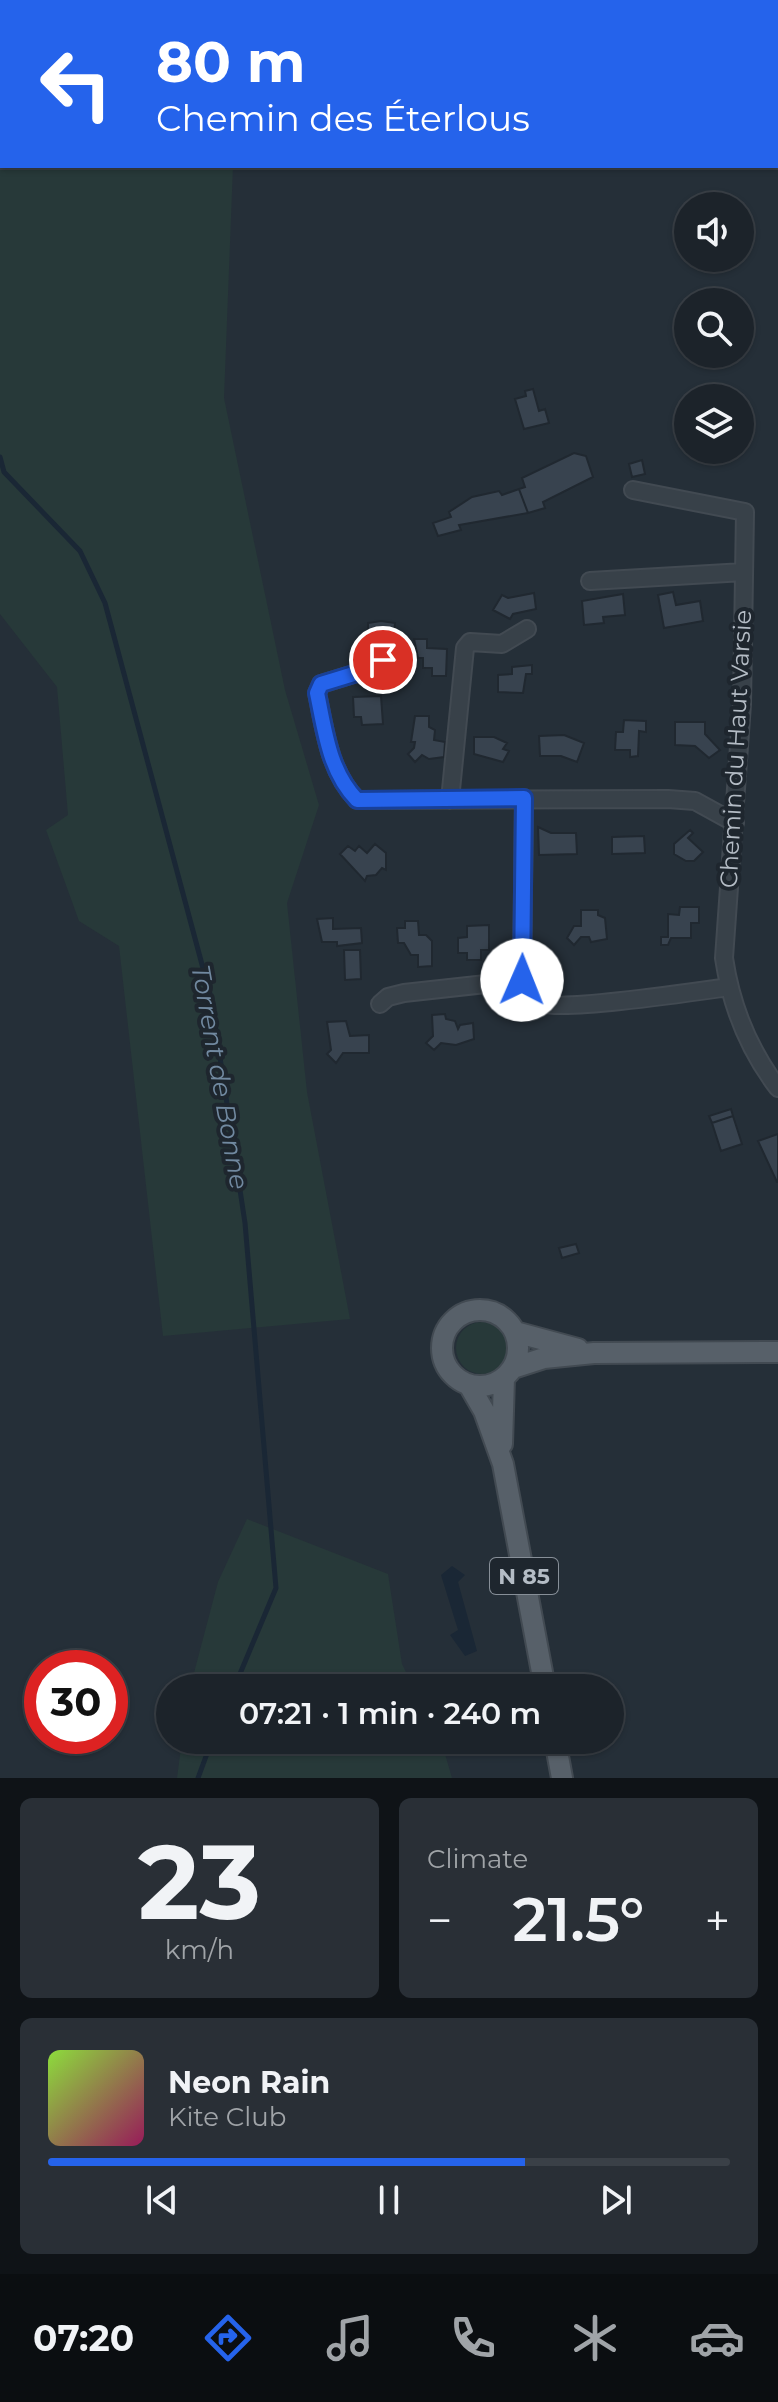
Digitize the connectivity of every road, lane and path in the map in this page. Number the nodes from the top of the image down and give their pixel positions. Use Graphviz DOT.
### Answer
graph roads {
  1 [pos="633,490"];
  2 [pos="744,572"];
  3 [pos="590,581"];
  4 [pos="527,629"];
  5 [pos="383,660"];
  6 [pos="524,798"];
  7 [pos="450,800"];
  8 [pos="735,823"];
  9 [pos="522,980"];
  10 [pos="729,987"];
  11 [pos="380,1004"];
  12 [pos="778,1088"];
  13 [pos="515,1332"];
  14 [pos="778,1352"];
  15 [pos="594,1353"];
  16 [pos="509,1373"];
  17 [pos="469,1385"];
  18 [pos="503,1464"];
  19 [pos="542,1674"];
  20 [pos="558,1754"];
  21 [pos="562,1778"];
  1 -- 2 [label="street, Chemin du Haut Varsie"];
  2 -- 3 [label="street"];
  2 -- 8 [label="street, Chemin du Haut Varsie"];
  4 -- 7 [label="street"];
  5 -- 7 [label="street"];
  6 -- 7 [label="street"];
  6 -- 8 [label="street"];
  6 -- 9 [label="street"];
  8 -- 10 [label="street, Chemin du Haut Varsie"];
  9 -- 10 [label="street"];
  9 -- 11 [label="street"];
  10 -- 12 [label="street, Chemin du Haut Varsie"];
  13 -- 15 [label="main road"];
  13 -- 16 [label="main road"];
  13 -- 17 [label="main road"];
  14 -- 15 [label="main road"];
  15 -- 16 [label="main road"];
  16 -- 17 [label="main road"];
  16 -- 18 [label="main road, N 85"];
  17 -- 18 [label="main road, N 85"];
  18 -- 19 [label="main road, N 85"];
  20 -- 21 [label="main road"];
}
